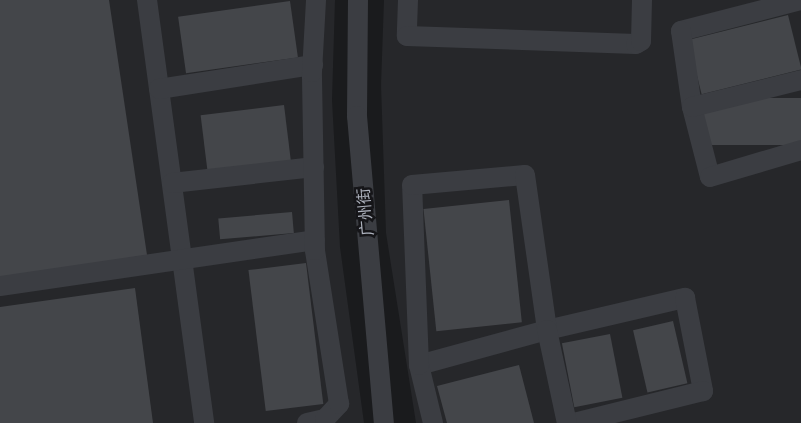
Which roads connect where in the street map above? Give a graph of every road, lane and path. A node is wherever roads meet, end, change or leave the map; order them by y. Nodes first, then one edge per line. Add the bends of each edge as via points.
1 (147, 0) edge
2 (316, 0) edge
3 (358, 0) edge
4 (408, 0) edge
5 (642, 0) edge
6 (801, 0) edge
7 (313, 65) junction
8 (801, 80) edge
9 (159, 89) junction
10 (692, 107) junction
11 (801, 150) edge
12 (314, 167) junction
13 (172, 183) junction
14 (315, 240) junction
15 (182, 260) junction
16 (0, 286) edge
17 (547, 330) junction
18 (419, 365) junction
19 (204, 423) edge
20 (307, 423) edge
21 (384, 423) edge
22 (433, 423) edge
23 (567, 423) edge
24 (574, 423) edge

1 - 9 street
2 - 7 street
3 - 21 street, 广州街 via 357,116
4 - 5 street via 407,36 636,44 641,41
6 - 10 street via 681,31
7 - 9 street
7 - 12 street
8 - 10 street
9 - 13 street
10 - 11 street via 710,177
12 - 13 street
12 - 14 street
13 - 15 street
14 - 15 street
14 - 20 street via 339,404 325,419
15 - 16 street
15 - 19 street
17 - 18 street
17 - 18 street via 525,175 412,185
17 - 23 street
17 - 24 street via 685,298 703,391
18 - 22 street

